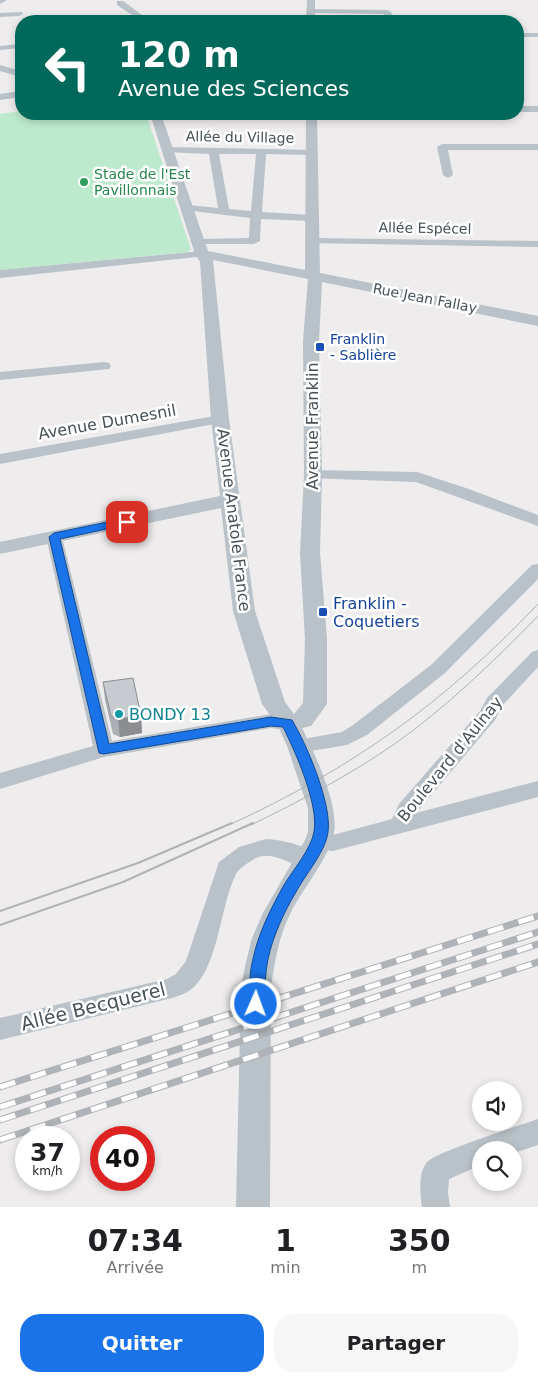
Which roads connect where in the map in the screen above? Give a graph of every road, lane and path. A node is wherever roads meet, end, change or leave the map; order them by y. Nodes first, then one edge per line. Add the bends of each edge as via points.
1 (3, 0) edge
2 (311, 0) edge
3 (0, 2) edge
4 (120, 3) dead end
5 (19, 14) dead end
6 (0, 15) edge
7 (137, 15) edge
8 (311, 15) edge
9 (330, 15) edge
10 (388, 15) edge
11 (524, 35) edge
12 (538, 35) edge
13 (15, 47) edge
14 (0, 48) edge
15 (15, 63) edge
16 (0, 67) edge
17 (15, 72) edge
18 (15, 95) edge
19 (0, 97) edge
20 (524, 109) edge
21 (538, 109) edge
22 (157, 120) edge
23 (312, 120) edge
24 (538, 147) edge
25 (167, 150) junction
26 (214, 150) junction
27 (261, 152) junction
28 (312, 152) junction
29 (448, 174) dead end
30 (188, 208) junction
31 (224, 212) junction
32 (256, 215) junction
33 (312, 218) junction
34 (313, 242) junction
35 (538, 244) edge
36 (201, 248) junction
37 (0, 274) edge
38 (313, 275) junction
39 (538, 321) edge
40 (104, 366) dead end
41 (0, 376) edge
42 (220, 419) junction
43 (0, 459) edge
44 (313, 475) junction
45 (231, 500) junction
46 (538, 522) edge
47 (54, 537) junction
48 (0, 548) edge
49 (538, 569) edge
50 (538, 656) edge
51 (288, 724) junction
52 (299, 746) junction
53 (104, 750) junction
54 (0, 781) edge
55 (538, 789) edge
56 (400, 825) junction
57 (313, 851) junction
58 (0, 1029) edge
59 (538, 1132) edge
60 (512, 1141) edge
61 (472, 1155) edge
62 (253, 1207) edge
63 (436, 1207) edge

1 - 3 street
2 - 8 street
4 - 7 street
5 - 6 street
9 - 10 street via 387,12
11 - 12 street
13 - 14 street
15 - 16 street
16 - 17 street
18 - 19 street
20 - 21 street
22 - 25 street, Avenue Anatole France
23 - 28 street, Avenue Franklin
24 - 29 street via 442,146
25 - 26 street, Allée du Village
25 - 30 street, Avenue Anatole France
26 - 27 street, Allée du Village
26 - 31 street
27 - 28 street, Allée du Village
27 - 32 street
28 - 33 street, Avenue Franklin
30 - 31 street
30 - 36 street, Avenue Anatole France
31 - 32 street
32 - 33 street
32 - 36 street via 254,241
33 - 34 street, Avenue Franklin
34 - 35 street, Allée Espécel
34 - 38 street, Avenue Franklin
36 - 37 street
36 - 38 street, Rue Jean Fallay
36 - 42 street, Avenue Anatole France via 207,262
38 - 39 street, Rue Jean Fallay
38 - 44 street, Avenue Franklin
40 - 41 street
42 - 43 street, Avenue Dumesnil
42 - 45 street, Avenue Anatole France
44 - 46 street via 417,477
44 - 51 street, Avenue Franklin via 310,553 316,639 316,704 304,720
45 - 47 street
45 - 51 street, Avenue Anatole France via 244,611 274,704
47 - 48 street
47 - 53 street
49 - 52 street via 438,669 360,730 347,738
50 - 56 street, Boulevard d'Aulnay via 494,703 488,715 406,810
51 - 52 street, Avenue Anatole France
51 - 53 street via 271,721
52 - 57 street, Avenue Anatole France via 321,808 322,832
53 - 54 street
55 - 56 street
56 - 57 street, Boulevard d'Aulnay via 333,842
57 - 58 street, Allée Becquerel via 266,846 237,859 227,868 196,965 184,981 172,988
57 - 62 street, Avenue Anatole France via 266,937 260,960 256,987
59 - 60 street
61 - 63 street via 436,1172

